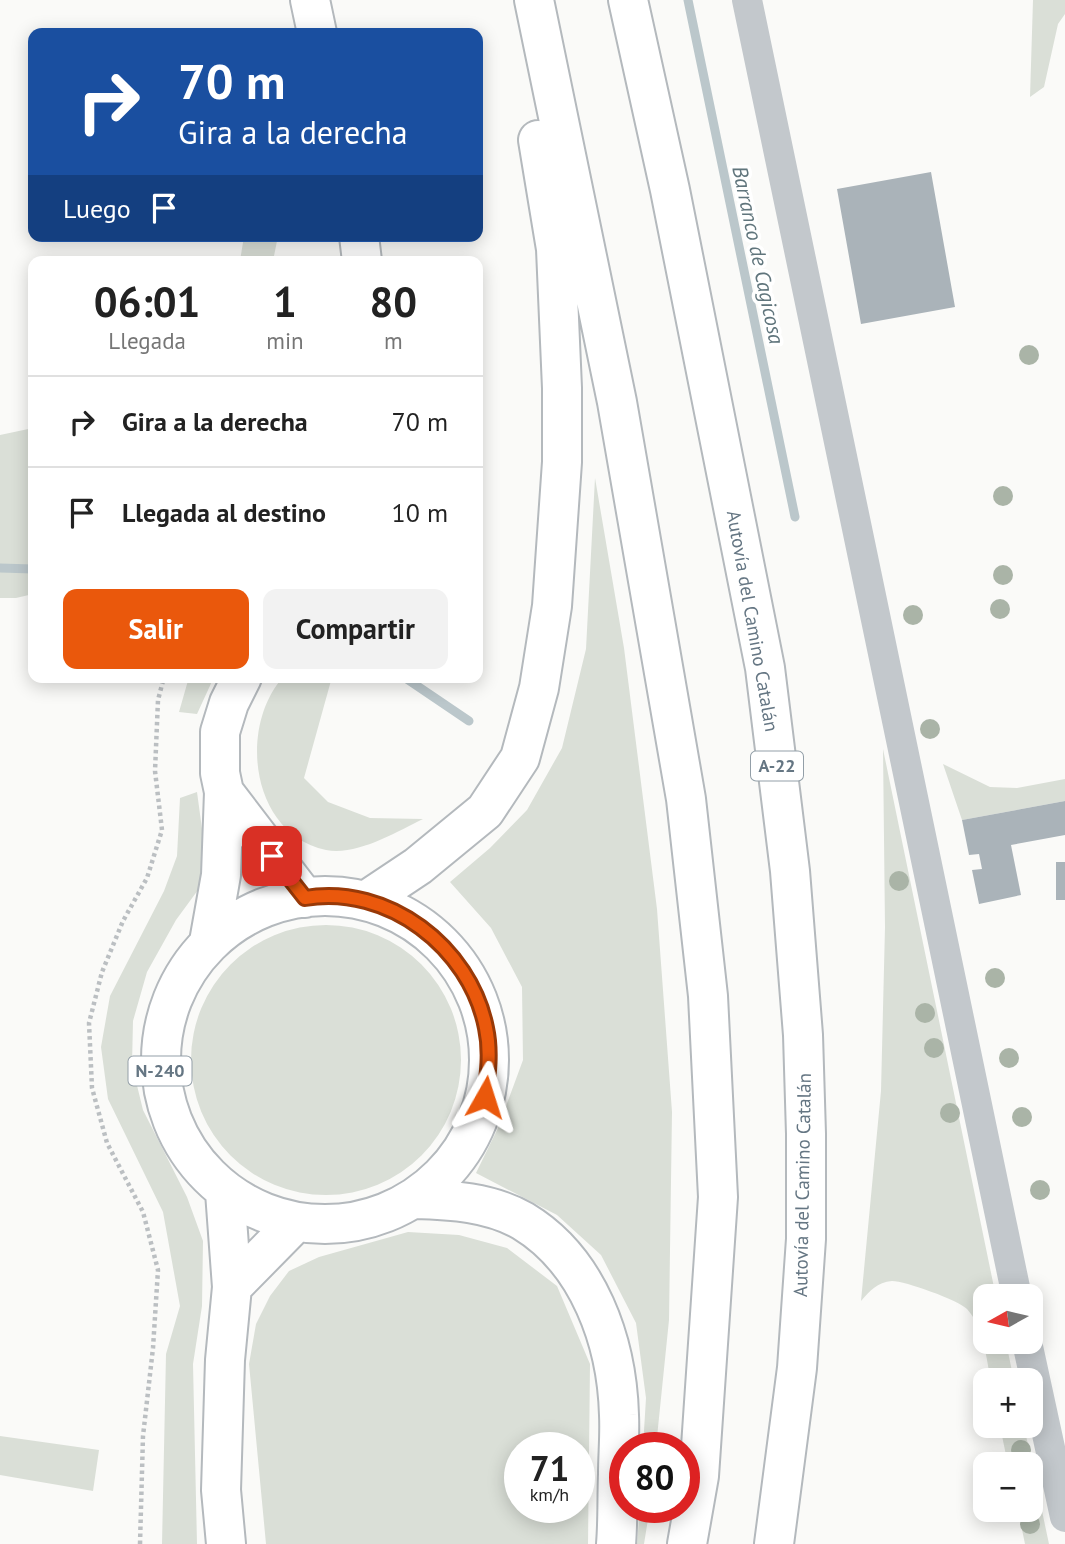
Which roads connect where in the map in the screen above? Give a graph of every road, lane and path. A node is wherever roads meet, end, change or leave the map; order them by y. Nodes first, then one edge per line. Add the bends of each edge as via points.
1 (310, 0) edge
2 (515, 0) edge
3 (534, 0) edge
4 (628, 0) edge
5 (748, 3) edge
6 (316, 28) edge
7 (162, 683) edge
8 (239, 683) edge
9 (224, 792) junction
10 (305, 898) junction
11 (367, 900) junction
12 (209, 942) junction
13 (225, 1192) junction
14 (414, 1199) junction
15 (295, 1223) junction
16 (806, 1239) junction
17 (1014, 1284) edge
18 (232, 1287) junction
19 (1030, 1354) edge
20 (1065, 1517) edge
21 (140, 1544) edge
22 (226, 1544) edge
23 (616, 1544) edge
24 (687, 1544) edge
25 (774, 1544) edge
26 (793, 1544) edge

1 - 6 highway
2 - 11 highway via 556,249 562,388 552,606 541,675 520,758 485,811 418,866
3 - 24 highway via 620,415 686,799 708,996 718,1197 699,1476
4 - 16 highway, Autovía del Camino Catalán / A-22 via 765,668 790,871 803,1034
5 - 17 street
7 - 21 path via 155,771 162,830 147,878 102,972 89,1023 92,1088 107,1143 143,1212 159,1270 143,1436
8 - 9 highway, N-240 via 220,732
9 - 10 highway
9 - 12 highway, N-240 via 221,875
10 - 11 highway, N-240 via 327,895
10 - 12 highway, N-240 via 254,911
11 - 14 highway, N-240 via 406,916 447,950 476,995 487,1029 489,1064 477,1125 447,1171
12 - 13 highway, N-240 via 181,978 164,1022 160,1070 170,1116 192,1158
13 - 15 highway, N-240 via 260,1212
13 - 18 highway
14 - 15 highway, N-240 via 380,1216 338,1225
14 - 23 highway via 486,1206 522,1220 564,1255 592,1296 612,1354 619,1414
15 - 18 highway
16 - 25 highway, Autovía del Camino Catalán / A-22 via 797,1368
16 - 26 highway via 806,1374
18 - 22 highway via 221,1490
19 - 20 street

